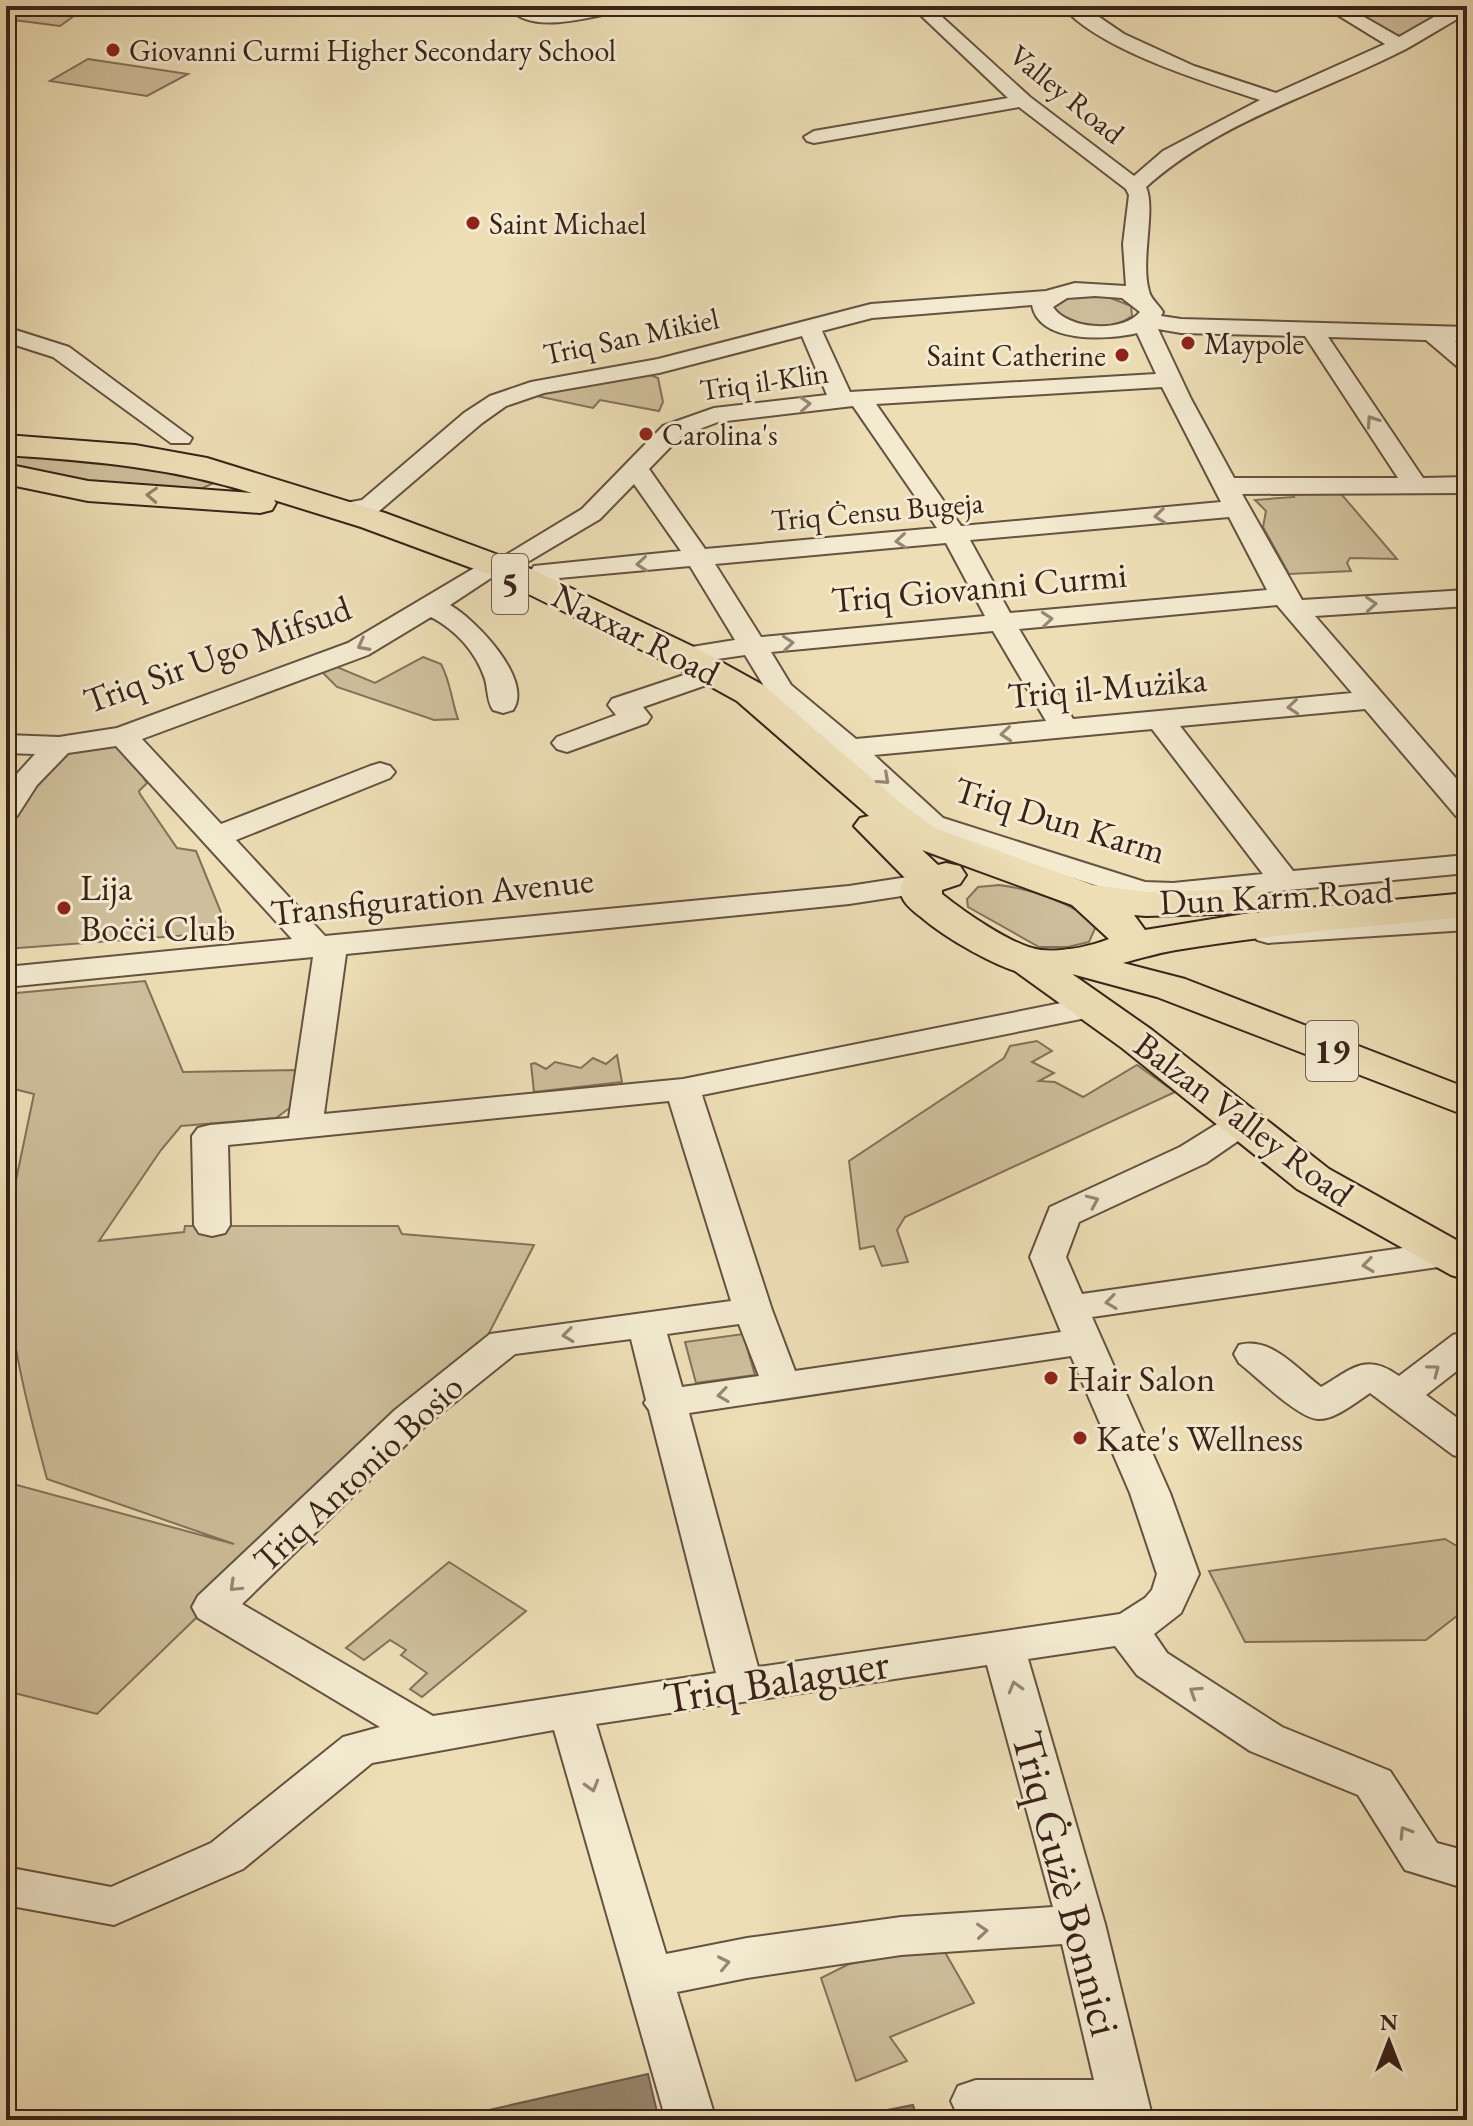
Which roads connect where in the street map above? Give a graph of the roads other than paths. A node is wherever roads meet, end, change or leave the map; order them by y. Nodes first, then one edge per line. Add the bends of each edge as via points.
1 (516, 6) edge
2 (623, 6) edge
3 (920, 6) edge
4 (1071, 6) edge
5 (1332, 6) edge
6 (1467, 11) edge
7 (1399, 45) junction
8 (1275, 99) junction
9 (1023, 101) junction
10 (814, 137) dead end
11 (1170, 155) junction
12 (1104, 163) junction
13 (1135, 186) junction
14 (1134, 244) junction
15 (1075, 290) junction
16 (1138, 299) junction
17 (1054, 314) junction
18 (1146, 322) junction
19 (810, 329) junction
20 (1312, 330) junction
21 (6, 334) edge
22 (1433, 334) junction
23 (1467, 334) edge
24 (1467, 363) edge
25 (1149, 371) junction
26 (851, 400) junction
27 (180, 438) junction
28 (6, 445) edge
29 (135, 455) junction
30 (637, 470) junction
31 (6, 474) edge
32 (212, 480) junction
33 (1467, 485) edge
34 (1416, 486) junction
35 (1233, 497) junction
36 (368, 510) junction
37 (955, 536) junction
38 (699, 559) junction
39 (498, 567) junction
40 (547, 582) junction
41 (1467, 598) edge
42 (1288, 603) junction
43 (430, 605) junction
44 (1002, 623) junction
45 (751, 646) junction
46 (692, 666) junction
47 (1371, 700) junction
48 (503, 704) dead end
49 (1160, 720) junction
50 (1065, 729) junction
51 (123, 736) junction
52 (567, 743) dead end
53 (6, 744) edge
54 (59, 746) junction
55 (850, 748) junction
56 (380, 772) dead end
57 (6, 810) edge
58 (1467, 810) edge
59 (888, 812) junction
60 (214, 838) junction
61 (1467, 864) edge
62 (1007, 867) junction
63 (1284, 881) junction
64 (1467, 884) edge
65 (930, 893) junction
66 (1086, 896) junction
67 (1467, 905) edge
68 (1206, 918) junction
69 (1467, 920) edge
70 (1134, 944) junction
71 (324, 945) junction
72 (1049, 962) junction
73 (12, 974) edge
74 (1185, 993) junction
75 (1091, 1007) junction
76 (1137, 1039) junction
77 (683, 1089) junction
78 (1467, 1103) edge
79 (305, 1127) junction
80 (1256, 1135) junction
81 (212, 1225) dead end
82 (1456, 1260) edge
83 (753, 1310) junction
84 (646, 1325) junction
85 (1075, 1325) junction
86 (1467, 1344) edge
87 (1253, 1354) dead end
88 (782, 1387) junction
89 (1400, 1395) junction
90 (664, 1403) junction
91 (1467, 1445) edge
92 (1126, 1629) junction
93 (1003, 1646) junction
94 (741, 1685) junction
95 (570, 1711) junction
96 (427, 1734) junction
97 (1467, 1870) edge
98 (6, 1886) edge
99 (1081, 1924) junction
100 (647, 1978) junction
101 (976, 2101) dead end
102 (1126, 2111) edge
103 (691, 2120) edge

1 - 2 street via 526,15 542,17
3 - 9 street, Valley Road
4 - 8 street via 1117,38 1187,70
5 - 7 street
6 - 7 street via 1454,13
7 - 8 street
8 - 11 street
9 - 10 street
9 - 12 street, Valley Road
11 - 12 street
11 - 13 street
12 - 13 street, Valley Road
13 - 14 street, Valley Road via 1139,195
14 - 15 street via 1110,273
14 - 16 street, Valley Road
15 - 16 street via 1107,290
15 - 17 street
16 - 18 street via 1151,307
17 - 18 street, Triq San Mikiel via 1110,331
17 - 19 street, Triq San Mikiel via 931,306 871,311
17 - 25 street
18 - 20 street, Triq San Mikiel
18 - 25 street
19 - 26 street
19 - 36 street, Triq San Mikiel via 659,366 539,387 498,401
20 - 22 street, Triq San Mikiel
34 -> 20 street
21 - 27 street via 61,352
22 - 23 street, Triq San Mikiel
22 - 24 street
25 - 26 street, Triq il-Klin via 1088,384
25 - 35 street
30 -> 26 street, Triq il-Klin via 672,431 714,415
26 - 37 street
27 - 29 highway via 171,447
27 - 32 highway
28 - 29 highway, Naxxar Road / 5
29 - 32 highway, Naxxar Road / 5
30 - 38 street, Triq Dun Karm
30 - 39 street, Triq il-Klin via 591,514
32 -> 31 highway, Naxxar Road / 5 via 88,491
32 - 36 highway, Naxxar Road / 5
32 - 39 highway, Naxxar Road / 5 via 270,504
33 - 34 street, Triq Ċensu Bugeja
34 - 35 street, Triq Ċensu Bugeja
35 -> 37 street, Triq Ċensu Bugeja
35 - 42 street
36 - 39 highway, Naxxar Road / 5
37 -> 38 street, Triq Ċensu Bugeja
37 - 44 street
38 -> 40 street, Triq Ċensu Bugeja
38 - 45 street, Triq Dun Karm
39 - 40 highway, Naxxar Road / 5
39 - 43 street, Triq Sir Ugo Mifsud
39 - 46 highway, Naxxar Road / 5
40 - 46 highway, Naxxar Road / 5
42 -> 41 street, Triq Giovanni Curmi
44 -> 42 street, Triq Giovanni Curmi
42 - 47 street
43 - 48 street via 458,622 484,650 504,694
43 -> 51 street, Triq Sir Ugo Mifsud via 358,649
45 -> 44 street, Triq Giovanni Curmi
44 - 50 street
45 - 46 street, Triq Giovanni Curmi
45 - 55 street, Triq Dun Karm via 780,690
46 - 52 street, Triq Giovanni Curmi via 622,705 637,717
46 - 59 highway, Naxxar Road / 5 via 750,693
46 - 65 highway, Naxxar Road / 5 via 780,739
47 -> 49 street, Triq il-Mużika
47 - 58 street
49 - 50 street, Triq il-Mużika
49 - 63 street
50 -> 55 street, Triq il-Mużika
51 - 54 street, Triq Sir Ugo Mifsud
51 - 60 street
53 - 54 street, Triq Sir Ugo Mifsud
54 - 57 street via 25,780
55 -> 63 street, Triq Dun Karm via 932,824 1142,891
56 - 60 street
59 - 62 highway, Naxxar Road / 5 via 923,837
59 - 68 highway via 928,831
60 - 71 street
61 - 63 street, Triq Dun Karm
62 - 65 highway, Naxxar Road / 5 via 963,869
62 - 66 highway, Naxxar Road / 5
64 - 68 highway, Dun Karm Road
65 - 71 street, Transfiguration Avenue via 901,903 849,895
65 - 72 highway, Naxxar Road / 5
66 - 68 highway, Dun Karm Road
66 - 70 highway, Naxxar Road / 5 via 1118,922
67 - 68 highway, Dun Karm Road via 1279,921
68 - 69 street, Dun Karm Road via 1291,933
68 - 70 highway, Dun Karm Road
70 - 72 highway via 1105,955
70 - 74 main road, Naxxar Road / 19
71 - 73 street, Transfiguration Avenue
71 - 79 street
72 - 74 main road, Naxxar Road
72 - 75 main road, Balzan Valley Road
74 - 76 main road
74 - 78 main road, Naxxar Road / 19
75 - 76 main road, Balzan Valley Road
75 - 77 street
76 - 80 main road, Balzan Valley Road
77 - 79 street
77 - 83 street
79 - 81 street via 210,1136
80 - 82 main road, Balzan Valley Road via 1313,1179
85 -> 80 street via 1048,1257 1063,1215 1193,1155
82 -> 85 street
83 - 84 street, Triq Antonio Bosio
83 - 88 street
84 - 90 street
84 -> 96 street, Triq Antonio Bosio via 504,1343 409,1419 213,1607
85 - 88 street
85 - 92 street via 1104,1383 1178,1574 1164,1607
89 -> 86 street
87 - 89 street via 1319,1406 1371,1375
88 -> 90 street
89 - 91 street
90 - 94 street
92 - 93 street, Triq Balaguer
97 -> 92 street via 1421,1857 1374,1783 1266,1739 1152,1664
93 - 94 street, Triq Balaguer
99 -> 93 street, Triq Ġużè Bonnici
94 - 95 street, Triq Balaguer
95 - 96 street, Triq Balaguer
95 -> 100 street
96 - 98 street, Triq Balaguer via 359,1749 227,1856 114,1906
100 -> 99 street via 901,1936
99 - 102 street, Triq Ġużè Bonnici
100 - 103 street
101 - 102 street

